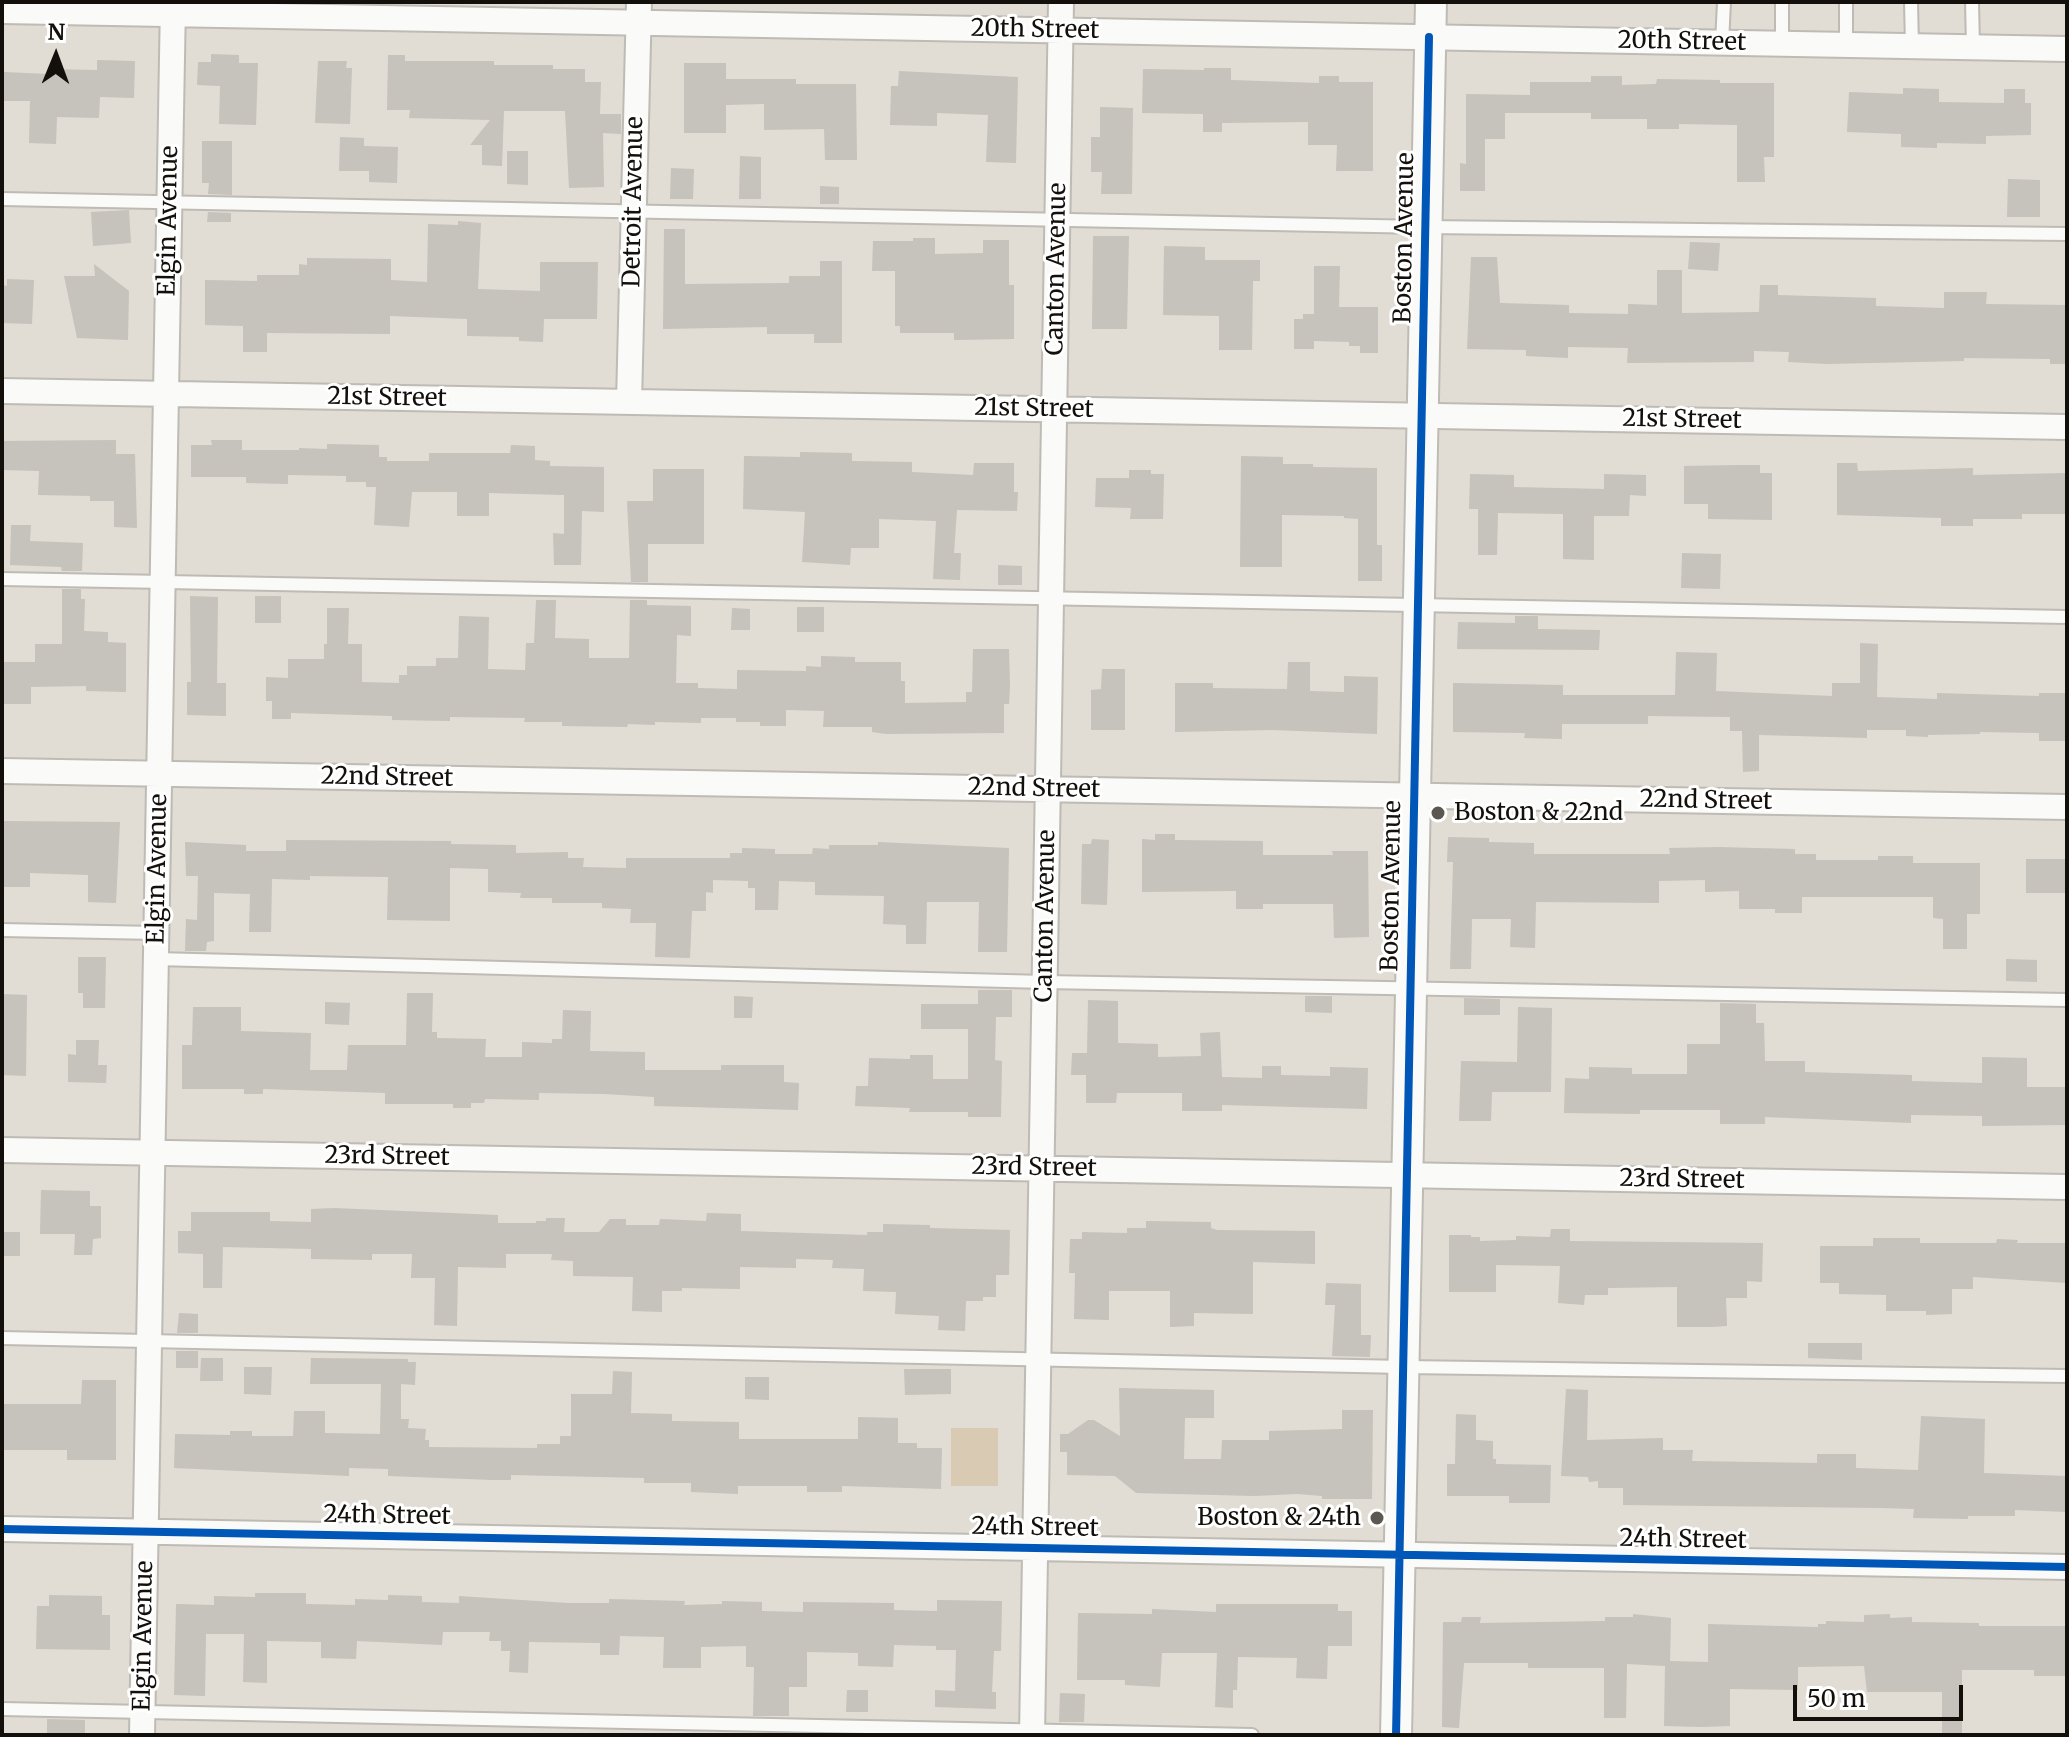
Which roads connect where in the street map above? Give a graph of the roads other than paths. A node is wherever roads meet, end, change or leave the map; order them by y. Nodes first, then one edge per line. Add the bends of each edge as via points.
1 (1061, 2) edge
2 (1431, 2) edge
3 (1724, 2) edge
4 (1782, 2) edge
5 (1846, 2) edge
6 (1911, 2) edge
7 (1972, 2) edge
8 (173, 8) edge
9 (2, 11) edge
10 (638, 12) edge
11 (1061, 31) junction
12 (1429, 37) junction
13 (1722, 43) junction
14 (1782, 44) junction
15 (1846, 45) junction
16 (1912, 46) junction
17 (1973, 47) junction
18 (2067, 49) edge
19 (2, 199) edge
20 (169, 203) junction
21 (634, 211) junction
22 (1058, 220) junction
23 (1425, 227) junction
24 (2067, 234) edge
25 (2, 391) edge
26 (166, 394) junction
27 (629, 402) junction
28 (1055, 409) junction
29 (1421, 416) junction
30 (2067, 427) edge
31 (2, 579) edge
32 (163, 582) junction
33 (1052, 599) junction
34 (1417, 605) junction
35 (2067, 617) edge
36 (2, 771) edge
37 (160, 774) junction
38 (1048, 789) junction
39 (1413, 796) junction
40 (2067, 807) edge
41 (2, 930) edge
42 (157, 933) junction
43 (156, 959) junction
44 (1045, 982) junction
45 (1411, 987) junction
46 (2067, 1000) edge
47 (2, 1150) edge
48 (153, 1153) junction
49 (1042, 1168) junction
50 (1409, 1175) junction
51 (2067, 1187) edge
52 (2, 1338) edge
53 (149, 1340) junction
54 (1038, 1359) junction
55 (1404, 1367) junction
56 (2067, 1376) edge
57 (2, 1529) edge
58 (145, 1532) junction
59 (1035, 1548) junction
60 (1399, 1555) junction
61 (2067, 1567) edge
62 (2, 1709) edge
63 (142, 1723) edge
64 (1032, 1733) edge
65 (1252, 1735) edge
66 (1396, 1735) edge

1 - 11 street, Canton Avenue
2 - 12 street, Boston Avenue
3 - 13 lane
4 - 14 lane
5 - 15 lane
6 - 16 lane
7 - 17 lane
8 - 9 street, 20th Street
8 - 10 street, 20th Street
8 - 20 street, Elgin Avenue
10 - 11 street, 20th Street
10 - 21 street, Detroit Avenue
11 - 12 street, 20th Street
11 - 22 street, Canton Avenue
12 - 13 street, 20th Street
12 - 23 street, Boston Avenue
13 - 14 street, 20th Street
14 - 15 street, 20th Street
15 - 16 street, 20th Street
16 - 17 street, 20th Street
17 - 18 street, 20th Street
19 - 20 lane
20 - 21 lane
20 - 26 street, Elgin Avenue
21 - 22 lane
21 - 27 street, Detroit Avenue
22 - 23 lane
22 - 28 street, Canton Avenue
23 - 24 lane
23 - 29 street, Boston Avenue
25 - 26 street, 21st Street
26 - 27 street, 21st Street
26 - 32 street, Elgin Avenue
27 - 28 street, 21st Street
28 - 29 street, 21st Street
28 - 33 street, Canton Avenue
29 - 30 street, 21st Street
29 - 34 street, Boston Avenue
31 - 32 lane
32 - 33 lane
32 - 37 street, Elgin Avenue
33 - 34 lane
33 - 38 street, Canton Avenue
34 - 35 lane
34 - 39 street, Boston Avenue
36 - 37 street, 22nd Street
37 - 38 street, 22nd Street
37 - 42 street, Elgin Avenue
38 - 39 street, 22nd Street
38 - 44 street, Canton Avenue
39 - 40 street, 22nd Street
39 - 45 street, Boston Avenue
41 - 42 lane
42 - 43 street, Elgin Avenue
43 - 44 lane
43 - 48 street, Elgin Avenue
44 - 45 lane
44 - 49 street, Canton Avenue
45 - 46 lane
45 - 50 street, Boston Avenue
47 - 48 street, 23rd Street
48 - 49 street, 23rd Street
48 - 53 street, Elgin Avenue
49 - 50 street, 23rd Street
49 - 54 street, Canton Avenue
50 - 51 street, 23rd Street
50 - 55 street, Boston Avenue
52 - 53 lane
53 - 54 lane
53 - 58 street, Elgin Avenue
54 - 55 lane
54 - 59 street, Canton Avenue
55 - 56 lane
55 - 60 street, Boston Avenue
57 - 58 street, 24th Street
58 - 59 street, 24th Street
58 - 63 street, Elgin Avenue
59 - 60 street, 24th Street
59 - 64 street, Canton Avenue
60 - 61 street, 24th Street
60 - 66 street, Boston Avenue
62 - 63 lane
63 - 64 lane
64 - 65 lane

